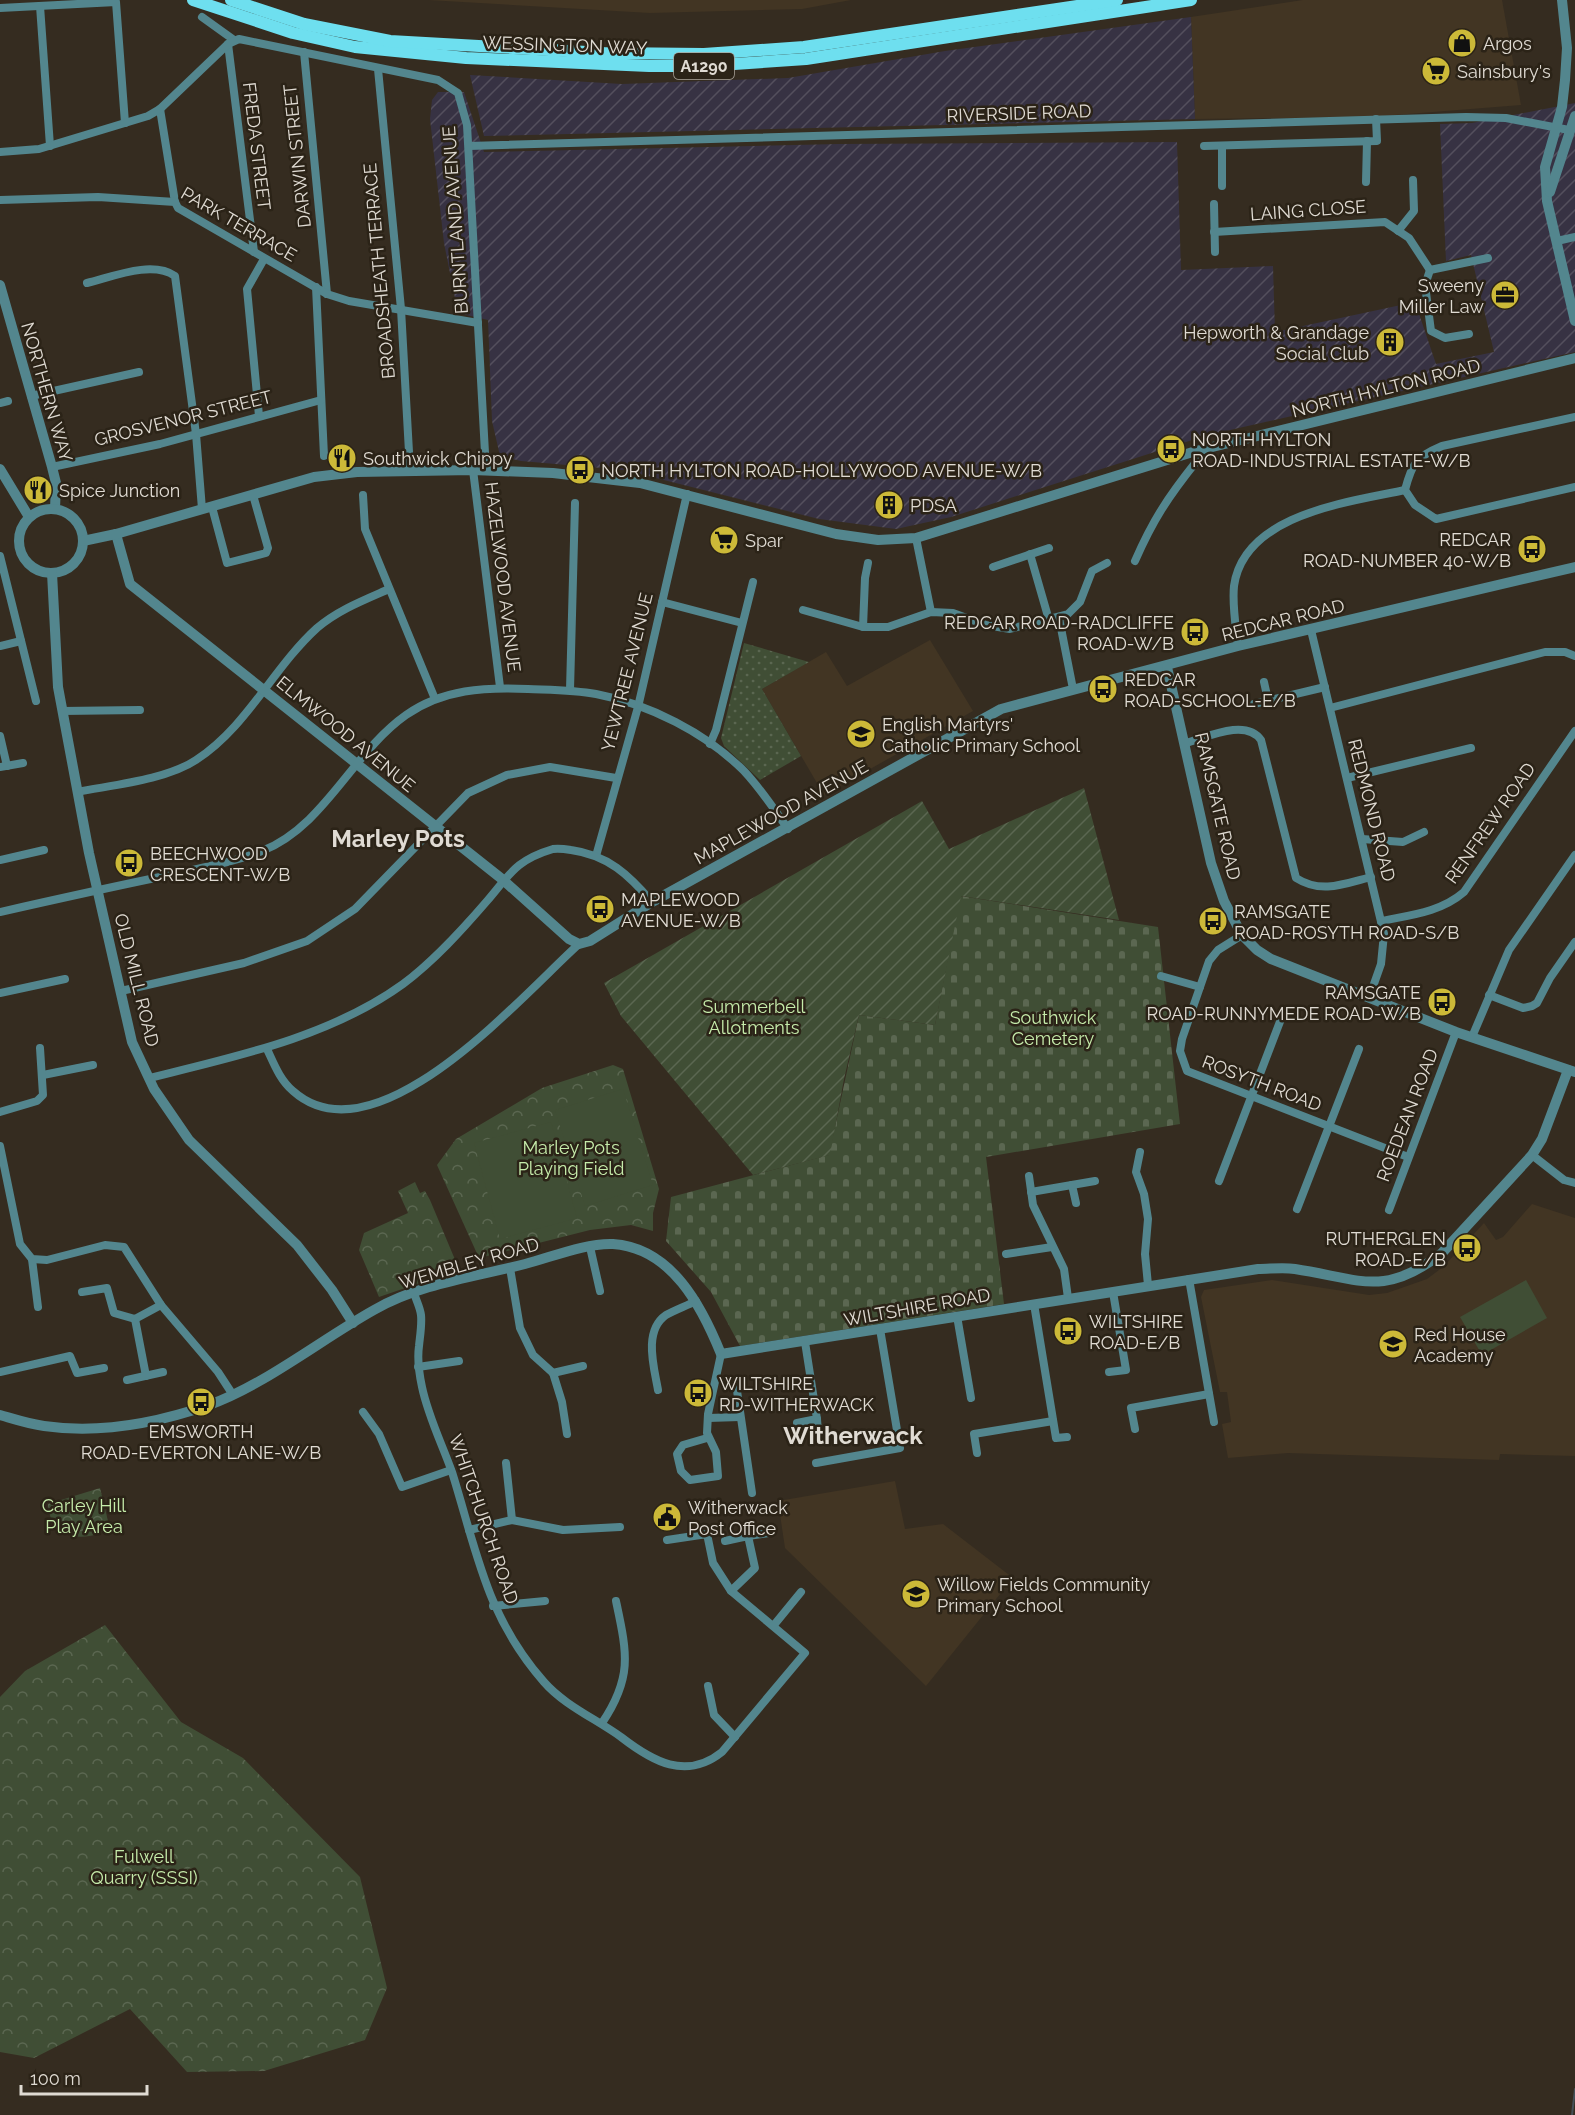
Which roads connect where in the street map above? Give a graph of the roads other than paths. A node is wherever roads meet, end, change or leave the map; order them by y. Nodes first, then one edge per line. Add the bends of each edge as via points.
1 (193, 0) edge
2 (231, 0) edge
3 (1117, 0) edge
4 (1191, 0) edge
5 (1562, 0) edge
6 (40, 6) junction
7 (0, 8) edge
8 (202, 17) dead end
9 (231, 42) junction
10 (304, 52) junction
11 (378, 69) junction
12 (1570, 80) edge
13 (160, 109) junction
14 (1575, 116) edge
15 (1376, 119) junction
16 (125, 123) junction
17 (1554, 127) junction
18 (1569, 130) junction
19 (1368, 141) junction
20 (50, 146) junction
21 (469, 146) junction
22 (1204, 146) dead end
23 (1222, 146) junction
24 (0, 152) edge
25 (1413, 180) dead end
26 (1366, 182) dead end
27 (1222, 186) dead end
28 (0, 200) edge
29 (1547, 201) junction
30 (175, 202) junction
31 (1214, 204) dead end
32 (1398, 231) junction
33 (1214, 232) junction
34 (1575, 237) edge
35 (1557, 241) junction
36 (254, 252) junction
37 (1215, 252) dead end
38 (1488, 258) dead end
39 (264, 259) junction
40 (1430, 270) junction
41 (87, 283) dead end
42 (0, 285) edge
43 (316, 287) junction
44 (327, 294) junction
45 (400, 309) junction
46 (1575, 321) edge
47 (478, 323) junction
48 (1469, 334) dead end
49 (1575, 358) edge
50 (139, 372) dead end
51 (31, 396) junction
52 (321, 400) junction
53 (260, 416) junction
54 (1575, 417) edge
55 (196, 434) junction
56 (1196, 451) junction
57 (324, 456) dead end
58 (52, 467) junction
59 (0, 469) edge
60 (410, 470) junction
61 (473, 470) junction
62 (486, 471) junction
63 (1575, 487) edge
64 (1405, 490) junction
65 (687, 494) junction
66 (253, 495) junction
67 (363, 495) dead end
68 (575, 503) dead end
69 (207, 508) junction
70 (55, 509) junction
71 (29, 517) junction
72 (116, 534) junction
73 (916, 538) junction
74 (83, 541) junction
75 (1049, 548) dead end
76 (1030, 554) junction
77 (0, 556) edge
78 (1136, 561) dead end
79 (868, 563) dead end
80 (1107, 563) dead end
81 (993, 567) dead end
82 (1575, 567) edge
83 (2, 572) edge
84 (52, 573) junction
85 (753, 582) dead end
86 (389, 589) junction
87 (662, 602) junction
88 (803, 610) dead end
89 (931, 612) junction
90 (1059, 618) junction
91 (1049, 620) junction
92 (742, 623) junction
93 (863, 627) junction
94 (1311, 630) junction
95 (21, 641) junction
96 (0, 646) edge
97 (1238, 646) junction
98 (1575, 656) edge
99 (1167, 667) junction
100 (1264, 682) dead end
101 (500, 687) junction
102 (1325, 687) junction
103 (1073, 689) junction
104 (570, 690) junction
105 (266, 691) junction
106 (435, 699) junction
107 (1268, 700) junction
108 (36, 701) dead end
109 (1254, 704) dead end
110 (638, 707) junction
111 (1330, 708) junction
112 (1000, 709) joint
113 (140, 710) dead end
114 (62, 711) junction
115 (1575, 731) edge
116 (0, 736) edge
117 (1186, 743) junction
118 (710, 744) junction
119 (1471, 748) dead end
120 (23, 763) dead end
121 (356, 763) junction
122 (3, 767) edge
123 (616, 778) junction
124 (1347, 778) junction
125 (77, 792) junction
126 (434, 825) junction
127 (788, 829) junction
128 (1424, 832) dead end
129 (1362, 839) junction
130 (44, 850) dead end
131 (1575, 855) edge
132 (596, 856) junction
133 (0, 860) edge
134 (1371, 878) junction
135 (502, 879) junction
136 (98, 890) junction
137 (652, 902) junction
138 (0, 912) edge
139 (1382, 921) junction
140 (1242, 935) junction
141 (1575, 942) edge
142 (579, 944) junction
143 (1161, 976) dead end
144 (65, 979) dead end
145 (1200, 987) junction
146 (121, 991) junction
147 (0, 993) edge
148 (1489, 995) junction
149 (1369, 998) junction
150 (1281, 1019) dead end
151 (1456, 1032) junction
152 (1472, 1037) junction
153 (40, 1048) dead end
154 (267, 1049) junction
155 (1359, 1049) dead end
156 (93, 1065) dead end
157 (1571, 1071) edge
158 (43, 1075) junction
159 (149, 1078) junction
160 (1252, 1097) junction
161 (0, 1112) edge
162 (1330, 1127) junction
163 (0, 1146) edge
164 (1140, 1152) dead end
165 (1532, 1155) junction
166 (1408, 1157) junction
167 (2, 1169) edge
168 (1029, 1176) dead end
169 (1095, 1181) dead end
170 (1219, 1181) dead end
171 (1575, 1183) edge
172 (1072, 1185) junction
173 (1031, 1192) junction
174 (1076, 1203) dead end
175 (1298, 1209) dead end
176 (1389, 1210) dead end
177 (590, 1247) junction
178 (1052, 1247) junction
179 (1006, 1254) dead end
180 (32, 1259) junction
181 (510, 1268) junction
182 (1189, 1279) junction
183 (1148, 1285) junction
184 (600, 1291) dead end
185 (82, 1292) dead end
186 (1113, 1292) junction
187 (414, 1293) junction
188 (1068, 1298) junction
189 (696, 1301) junction
190 (1034, 1304) junction
191 (161, 1305) junction
192 (38, 1307) dead end
193 (957, 1316) junction
194 (135, 1319) junction
195 (353, 1323) junction
196 (880, 1329) junction
197 (805, 1342) junction
198 (721, 1354) junction
199 (459, 1361) dead end
200 (583, 1366) dead end
201 (418, 1367) junction
202 (104, 1368) dead end
203 (0, 1372) edge
204 (163, 1372) dead end
205 (1109, 1372) dead end
206 (553, 1373) junction
207 (146, 1376) junction
208 (127, 1380) dead end
209 (736, 1384) dead end
210 (658, 1390) dead end
211 (1209, 1394) junction
212 (232, 1395) junction
213 (971, 1398) dead end
214 (363, 1412) dead end
215 (0, 1415) edge
216 (740, 1417) junction
217 (708, 1418) junction
218 (817, 1419) junction
219 (1053, 1421) junction
220 (1214, 1422) dead end
221 (796, 1423) dead end
222 (1136, 1429) dead end
223 (818, 1432) dead end
224 (567, 1434) dead end
225 (1067, 1437) dead end
226 (707, 1438) junction
227 (977, 1453) dead end
228 (506, 1463) dead end
229 (816, 1463) dead end
230 (451, 1470) junction
231 (752, 1493) dead end
232 (513, 1520) junction
233 (620, 1527) dead end
234 (469, 1530) junction
235 (769, 1533) dead end
236 (748, 1536) junction
237 (667, 1540) dead end
238 (725, 1540) dead end
239 (731, 1591) junction
240 (801, 1592) dead end
241 (545, 1600) dead end
242 (616, 1601) dead end
243 (493, 1606) junction
244 (774, 1625) junction
245 (708, 1686) dead end
246 (602, 1723) junction
247 (735, 1737) junction

1 - 4 main road, WESSINGTON WAY / A1290 via 292,33 378,51 477,59 682,66 806,59
2 - 3 main road, WESSINGTON WAY / A1290 via 304,24 390,40 604,53 704,54 804,47
5 - 12 street
6 - 7 street
6 - 16 street via 116,2
6 - 20 street
8 - 9 street
9 - 10 street, BURNTLAND AVENUE via 246,39
9 - 13 street
9 - 36 street, FREDA STREET
10 - 11 street, BURNTLAND AVENUE
10 - 44 street, DARWIN STREET
11 - 21 street, BURNTLAND AVENUE via 452,86 462,103
11 - 45 street, BROADSHEATH TERRACE
12 - 17 street
13 - 16 street
13 - 30 street
14 - 18 street
15 - 17 street, RIVERSIDE ROAD via 1506,118
15 - 19 street via 1377,141
15 - 21 street, RIVERSIDE ROAD
16 - 20 street
17 - 18 street, RIVERSIDE ROAD
17 - 29 street via 1545,167
18 - 29 street
19 - 23 street
19 - 26 street
20 - 24 street
21 - 47 street, BURNTLAND AVENUE
22 - 23 street
23 - 27 street
25 - 32 street via 1414,211
28 - 30 street, PARK TERRACE via 99,197
29 - 35 street
30 - 36 street, PARK TERRACE via 178,208
31 - 33 street
32 - 33 street, LAING CLOSE via 1385,222
32 - 40 street, LAING CLOSE via 1409,238
33 - 37 street
34 - 35 street
35 - 46 street
36 - 39 street, PARK TERRACE
38 - 40 street
39 - 43 street, PARK TERRACE
39 - 53 street via 247,289
40 - 48 street via 1425,285 1431,331 1445,338
41 - 55 street via 152,269 175,276
42 - 51 street, NORTHERN WAY
43 - 44 street, PARK TERRACE
43 - 52 street
44 - 45 street, PARK TERRACE
45 - 47 street, PARK TERRACE
45 - 60 street, BROADSHEATH TERRACE
47 - 62 street, BURNTLAND AVENUE
49 - 56 street, NORTH HYLTON ROAD
50 - 51 street
51 - 58 street, NORTHERN WAY
52 - 53 street, GROSVENOR STREET
52 - 57 street
53 - 55 street, GROSVENOR STREET
54 - 64 street via 1442,446 1421,455 1410,469
55 - 58 street, GROSVENOR STREET
55 - 69 street
56 - 73 street, NORTH HYLTON ROAD
56 - 78 street via 1196,462 1152,521
58 - 70 street, NORTHERN WAY
59 - 71 street
60 - 61 street, NORTH HYLTON ROAD
60 - 66 street, NORTH HYLTON ROAD via 314,477
61 - 62 street, NORTH HYLTON ROAD
61 - 101 street, HAZELWOOD AVENUE
62 - 65 street, NORTH HYLTON ROAD via 554,473 640,483
63 - 64 street via 1436,519 1414,506
64 - 97 street via 1304,514 1267,534 1249,551 1238,570 1234,586
65 - 73 street, NORTH HYLTON ROAD via 836,534 878,540
65 - 87 street, YEWTREE AVENUE
66 - 69 street, NORTH HYLTON ROAD
66 - 69 street via 268,548 266,553 227,563
67 - 86 street via 365,529
68 - 104 street
69 - 72 street, NORTH HYLTON ROAD
70 - 71 street
70 - 74 street via 72,516 82,531
71 - 84 street via 19,537 20,548 31,566
72 - 74 street, NORTH HYLTON ROAD
72 - 105 street, ELMWOOD AVENUE via 130,584
73 - 89 street
74 - 84 street via 82,550 70,566
75 - 76 street
76 - 81 street
76 - 91 street
77 - 83 street
79 - 93 street
80 - 90 street via 1092,571 1080,602
82 - 94 street, REDCAR ROAD
83 - 95 street
84 - 114 street, OLD MILL ROAD via 53,632
85 - 92 street
86 - 105 street via 344,609 317,628
86 - 106 street
87 - 92 street
87 - 110 street, YEWTREE AVENUE
88 - 93 street
89 - 91 street via 953,613 986,626 1010,629
89 - 93 street via 888,627
90 - 91 street
90 - 103 street
92 - 118 street
94 - 97 street, REDCAR ROAD
94 - 102 street, REDMOND ROAD
95 - 96 street
95 - 108 street
97 - 99 street, REDCAR ROAD
98 - 111 street via 1545,652
99 - 103 street, REDCAR ROAD
99 - 117 street, RAMSGATE ROAD
100 - 107 street
101 - 104 street
101 - 106 street via 464,690
102 - 107 street
102 - 111 street, REDMOND ROAD
103 - 112 street, REDCAR ROAD
104 - 110 street
105 - 121 street, ELMWOOD AVENUE
105 - 125 street via 195,762 159,775
106 - 121 street via 406,715
107 - 109 street
110 - 118 street via 667,718
110 - 123 street, YEWTREE AVENUE
111 - 124 street, REDMOND ROAD
112 - 127 street, MAPLEWOOD AVENUE
113 - 114 street
114 - 125 street, OLD MILL ROAD
115 - 139 street, RENFREW ROAD via 1464,892 1452,903 1434,910
116 - 122 street
117 - 134 street via 1249,729 1256,733 1296,878 1316,888 1329,888
117 - 140 street, RAMSGATE ROAD via 1211,863 1224,901
118 - 127 street via 750,779
119 - 124 street
120 - 122 street
121 - 126 street, ELMWOOD AVENUE
121 - 136 street via 296,833 262,851
123 - 126 street via 549,767 507,775 468,793
123 - 132 street, YEWTREE AVENUE
124 - 129 street, REDMOND ROAD
125 - 136 street, OLD MILL ROAD
126 - 135 street, ELMWOOD AVENUE
126 - 146 street via 355,909 307,940 244,963
127 - 137 street, MAPLEWOOD AVENUE
128 - 129 street via 1402,842
129 - 134 street, REDMOND ROAD
130 - 133 street
131 - 148 street via 1509,950
132 - 135 street via 556,848 526,859
132 - 137 street via 629,874
134 - 139 street, REDMOND ROAD
135 - 142 street, ELMWOOD AVENUE
135 - 154 street via 440,951 402,984 359,1010
136 - 138 street
136 - 146 street, OLD MILL ROAD
137 - 142 street, MAPLEWOOD AVENUE
139 - 149 street, REDMOND ROAD via 1384,948
140 - 145 street, ROSYTH ROAD via 1218,950 1209,961
140 - 149 street, RAMSGATE ROAD via 1271,959
141 - 148 street via 1537,1003 1523,1008
142 - 154 street via 492,1028 392,1099 352,1110 317,1106 294,1092 281,1078
143 - 145 street
144 - 147 street
145 - 160 street, ROSYTH ROAD via 1182,1039 1182,1061 1187,1071 1198,1077
146 - 159 street, OLD MILL ROAD via 132,1042
148 - 152 street
149 - 151 street, RAMSGATE ROAD
150 - 160 street
151 - 152 street, RAMSGATE ROAD
151 - 166 street, ROEDEAN ROAD
152 - 157 street, RAMSGATE ROAD
153 - 158 street
154 - 159 street
155 - 162 street
156 - 158 street
157 - 165 street, WILTSHIRE ROAD
158 - 161 street via 43,1095 37,1101
159 - 195 street, OLD MILL ROAD via 189,1140 297,1245
160 - 162 street, ROSYTH ROAD
160 - 170 street
162 - 166 street, ROSYTH ROAD
162 - 175 street
163 - 167 street
164 - 183 street via 1136,1173 1148,1219
165 - 171 street via 1564,1180
165 - 182 street, WILTSHIRE ROAD via 1442,1253 1398,1279 1349,1281 1294,1269 1258,1269
166 - 176 street, ROEDEAN ROAD
167 - 180 street via 20,1244
168 - 173 street
169 - 172 street
172 - 173 street
172 - 174 street
173 - 178 street
177 - 181 street, WEMBLEY ROAD
177 - 184 street
177 - 189 street, WEMBLEY ROAD via 612,1244 634,1248 672,1272
178 - 179 street
178 - 188 street via 1064,1269
180 - 191 street via 46,1260 105,1245 124,1247
180 - 192 street
181 - 187 street, WEMBLEY ROAD
181 - 206 street via 520,1328 533,1355
182 - 183 street, WILTSHIRE ROAD
182 - 211 street
183 - 186 street, WILTSHIRE ROAD
185 - 194 street via 107,1288 114,1314
186 - 188 street, WILTSHIRE ROAD
186 - 205 street via 1126,1370
187 - 195 street, WEMBLEY ROAD
187 - 201 street, WHITCHURCH ROAD via 421,1316
188 - 190 street, WILTSHIRE ROAD
189 - 198 street, WEMBLEY ROAD
189 - 210 street via 665,1316 654,1328 651,1354
190 - 193 street, WILTSHIRE ROAD
190 - 219 street
191 - 194 street
191 - 212 street via 218,1372
193 - 196 street, WILTSHIRE ROAD
193 - 213 street
194 - 207 street
195 - 212 street, WEMBLEY ROAD
196 - 197 street, WILTSHIRE ROAD
196 - 229 street via 900,1448
197 - 198 street, WILTSHIRE ROAD
197 - 218 street
198 - 217 street
199 - 201 street
200 - 206 street
201 - 230 street, WHITCHURCH ROAD via 423,1393
202 - 203 street via 77,1374 70,1356
204 - 207 street
206 - 224 street
207 - 208 street
209 - 216 street
211 - 220 street
211 - 222 street via 1131,1408
212 - 215 street, WEMBLEY ROAD via 138,1424 91,1428 42,1426
214 - 230 street via 379,1434 402,1487
216 - 217 street
216 - 231 street
217 - 226 street
218 - 221 street
218 - 223 street
219 - 225 street via 1056,1438
219 - 227 street via 974,1434
226 - 226 street via 683,1445 677,1454 681,1471 690,1480 718,1476 717,1452
228 - 232 street
230 - 234 street, WHITCHURCH ROAD
232 - 233 street via 563,1530
232 - 234 street
234 - 243 street, WHITCHURCH ROAD
235 - 236 street
236 - 238 street
236 - 239 street via 755,1568
237 - 239 street via 707,1534 713,1563
239 - 244 street
240 - 244 street
241 - 243 street
242 - 246 street via 625,1650 624,1682
243 - 246 street, WHITCHURCH ROAD via 545,1683
244 - 247 street via 805,1653
245 - 247 street via 714,1715
246 - 247 street, WHITCHURCH ROAD via 643,1755 673,1767 689,1768 714,1758

